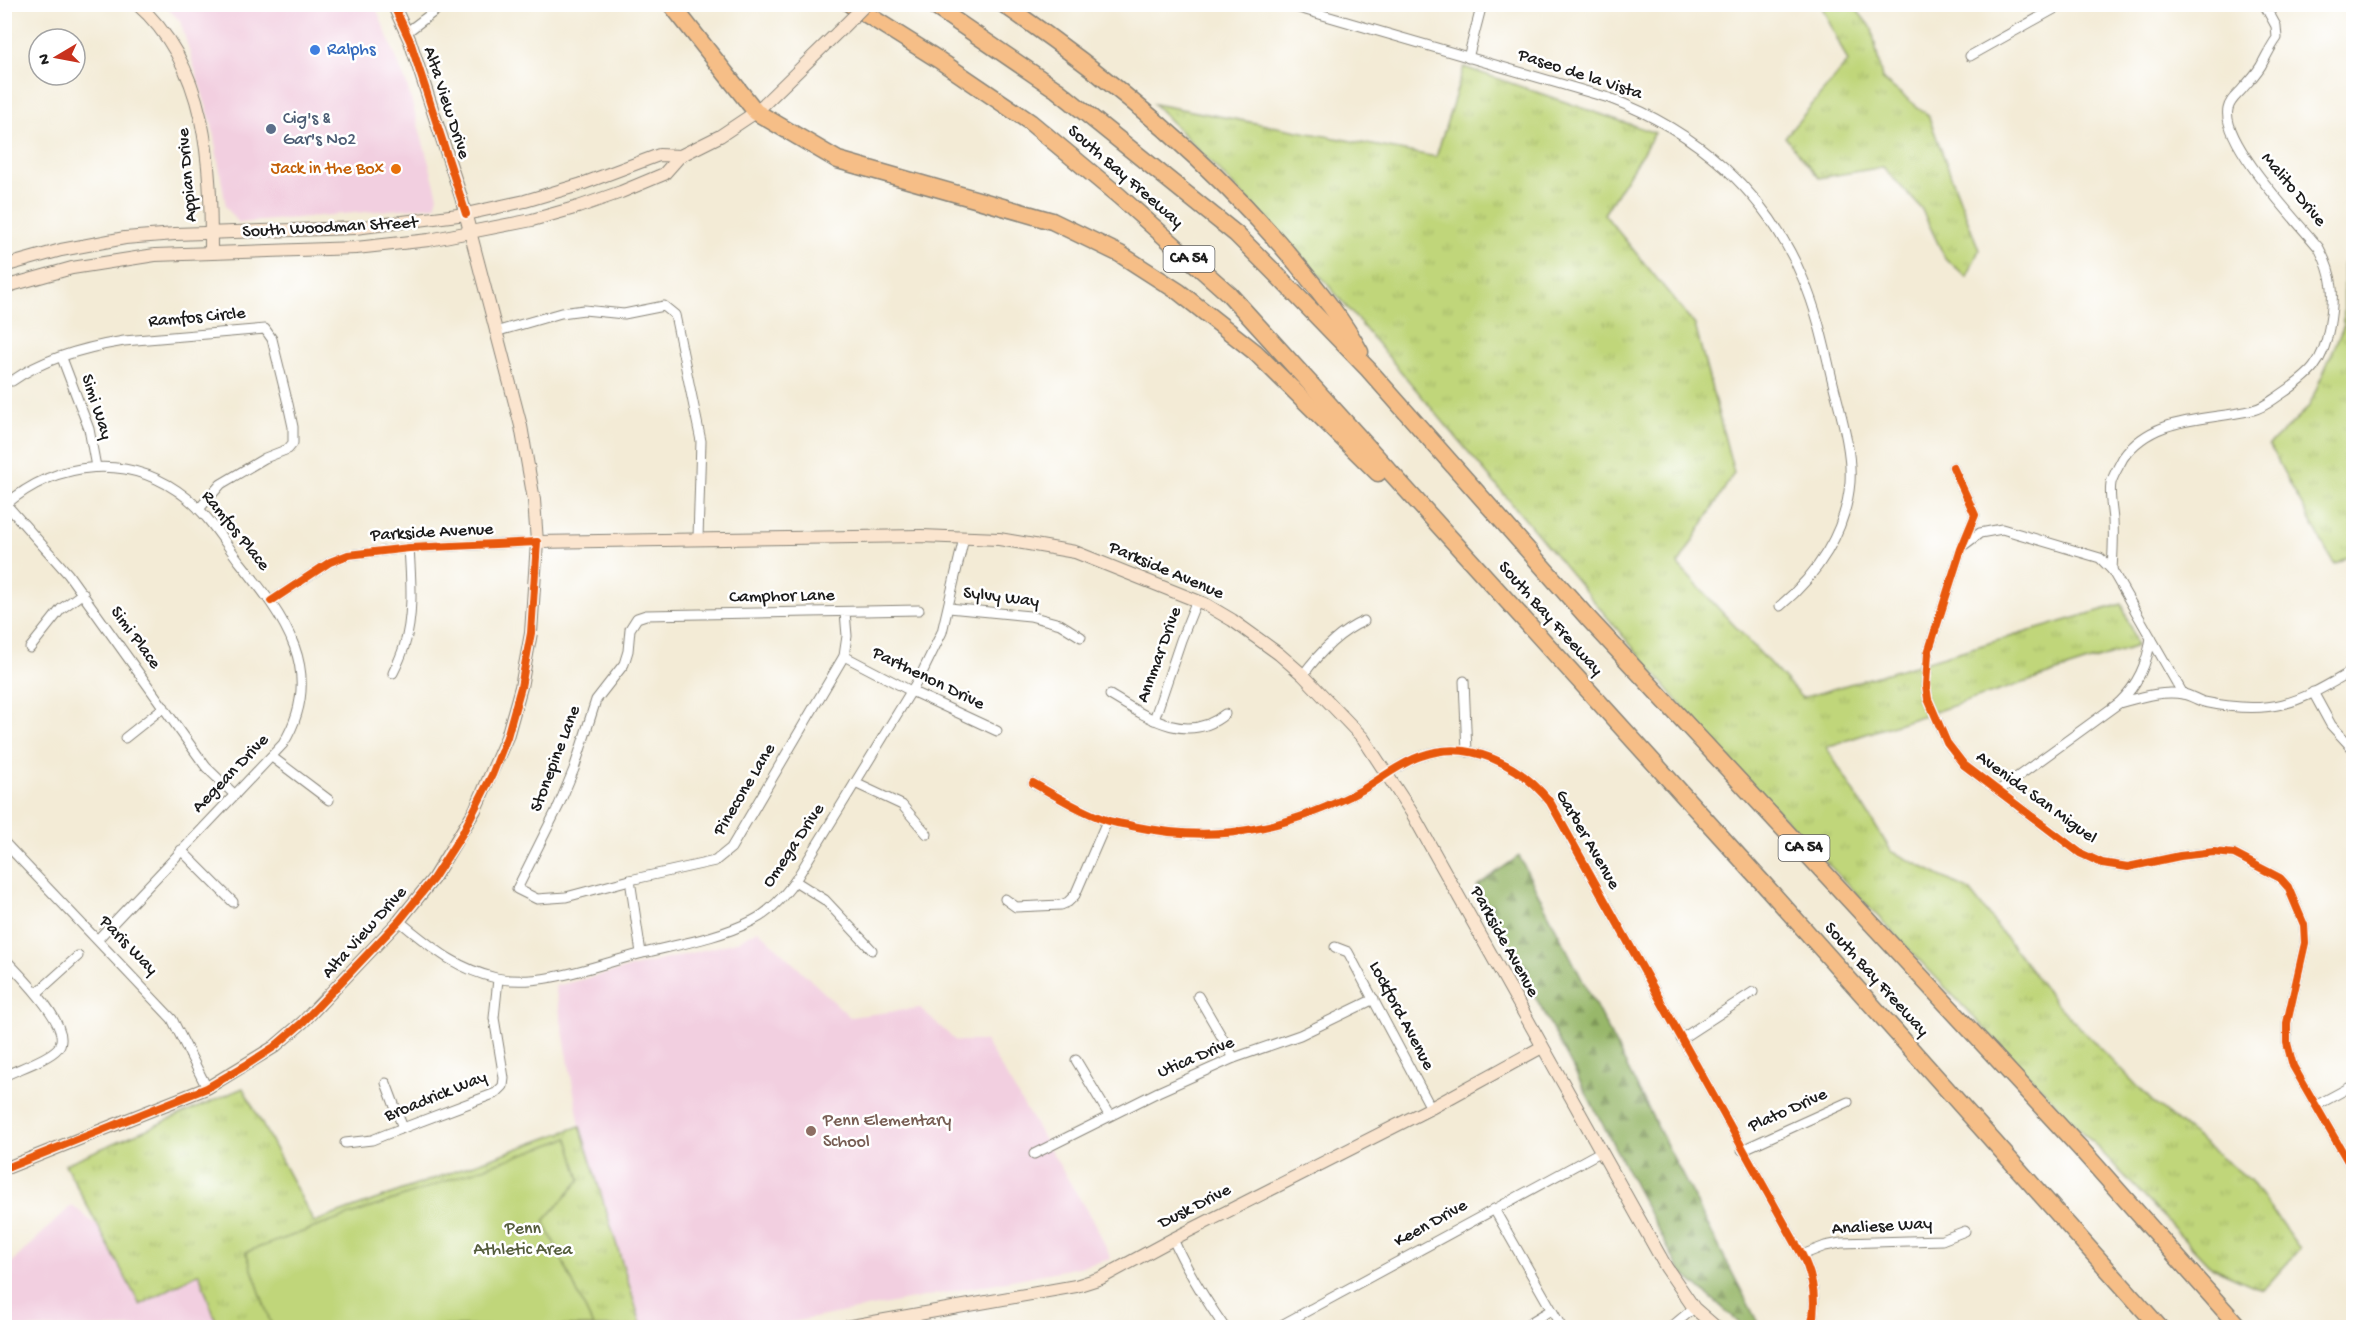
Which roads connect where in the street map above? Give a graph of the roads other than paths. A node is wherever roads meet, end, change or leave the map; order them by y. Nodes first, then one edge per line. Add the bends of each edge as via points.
1 (136, 4) edge
2 (393, 4) edge
3 (444, 4) edge
4 (671, 4) edge
5 (850, 4) edge
6 (866, 4) edge
7 (931, 4) edge
8 (1003, 4) edge
9 (1285, 4) edge
10 (1482, 4) edge
11 (2062, 4) edge
12 (2264, 4) edge
13 (406, 32) junction
14 (1970, 56) dead end
15 (1468, 58) junction
16 (756, 112) junction
17 (680, 156) junction
18 (466, 214) junction
19 (211, 233) junction
20 (471, 233) junction
21 (211, 252) junction
22 (4, 266) edge
23 (4, 287) edge
24 (495, 332) junction
25 (62, 358) junction
26 (1368, 369) junction
27 (12, 381) dead end
28 (96, 467) junction
29 (1953, 467) dead end
30 (5, 504) edge
31 (199, 509) junction
32 (698, 538) junction
33 (964, 538) junction
34 (537, 542) junction
35 (409, 548) junction
36 (1961, 549) junction
37 (1478, 569) junction
38 (2112, 570) junction
39 (83, 593) junction
40 (1197, 600) junction
41 (271, 601) junction
42 (1780, 606) dead end
43 (949, 608) junction
44 (919, 610) dead end
45 (845, 612) junction
46 (646, 615) joint
47 (1364, 621) dead end
48 (1081, 637) dead end
49 (2151, 638) junction
50 (30, 648) dead end
51 (844, 656) junction
52 (2354, 670) edge
53 (393, 673) dead end
54 (1303, 675) junction
55 (1464, 681) dead end
56 (910, 691) junction
57 (2313, 692) junction
58 (2183, 694) junction
59 (1110, 695) dead end
60 (2119, 703) junction
61 (164, 707) junction
62 (1225, 714) dead end
63 (1154, 720) junction
64 (997, 731) dead end
65 (125, 738) dead end
66 (2354, 750) edge
67 (1467, 752) junction
68 (272, 757) junction
69 (1388, 774) junction
70 (855, 783) junction
71 (1033, 783) dead end
72 (1998, 791) junction
73 (235, 795) junction
74 (329, 800) dead end
75 (1107, 821) junction
76 (927, 834) dead end
77 (4, 842) edge
78 (181, 850) junction
79 (630, 880) junction
80 (795, 881) junction
81 (517, 889) joint
82 (1005, 899) dead end
83 (233, 902) dead end
84 (399, 921) junction
85 (98, 939) junction
86 (1335, 947) dead end
87 (872, 950) dead end
88 (641, 953) junction
89 (78, 956) dead end
90 (4, 958) edge
91 (498, 978) junction
92 (1753, 992) dead end
93 (38, 993) junction
94 (1198, 996) dead end
95 (1374, 999) junction
96 (1682, 1039) junction
97 (1542, 1047) junction
98 (1234, 1058) junction
99 (1076, 1060) dead end
100 (4, 1076) edge
101 (386, 1083) dead end
102 (2354, 1085) edge
103 (207, 1088) junction
104 (1848, 1102) dead end
105 (2317, 1105) junction
106 (1431, 1108) junction
107 (1109, 1115) junction
108 (404, 1128) junction
109 (345, 1143) dead end
110 (1742, 1150) junction
111 (1602, 1151) junction
112 (1034, 1154) dead end
113 (4, 1169) edge
114 (2354, 1172) edge
115 (1494, 1209) junction
116 (1965, 1231) dead end
117 (1173, 1239) junction
118 (1802, 1255) junction
119 (1694, 1308) junction
120 (1551, 1310) junction
121 (840, 1328) edge
122 (1225, 1328) edge
123 (1276, 1328) edge
124 (1521, 1328) edge
125 (1562, 1328) edge
126 (1670, 1328) edge
127 (1717, 1328) edge
128 (1811, 1328) edge
129 (2160, 1328) edge
130 (2240, 1328) edge

1 - 19 main road, Appian Drive via 167,40 196,101 208,153
2 - 13 main road, Alta View Drive
3 - 13 street
4 - 16 highway
5 - 37 highway, South Bay Freeway / CA 54 via 1030,122 1229,294
6 - 16 main road, South Woodman Street, bridge
7 - 26 highway, South Bay Freeway / CA 54 via 1057,90 1236,234
8 - 26 highway via 1118,89 1221,180 1308,278 1351,336
9 - 15 street, Paseo de la Vista
10 - 15 street
11 - 14 street
12 - 38 street, Malito Drive via 2276,26 2277,38 2232,100 2228,119 2248,163 2319,248 2327,263 2333,293 2326,345 2305,378 2262,408 2174,423 2135,445 2124,458 2111,487
13 - 18 main road, Alta View Drive
15 - 42 street, Paseo de la Vista via 1609,98 1666,124 1732,174 1784,240 1817,318 1842,419 1850,481 1839,526 1825,556
16 - 17 main road, South Woodman Street
16 - 37 highway via 838,160 1052,221 1120,254 1179,292 1255,352
17 - 18 main road, South Woodman Street via 659,155 579,185
17 - 20 main road, South Woodman Street via 664,174 621,192 532,220
18 - 19 main road, South Woodman Street via 355,228
18 - 20 main road, Alta View Drive
19 - 21 main road, Appian Drive
19 - 22 main road, South Woodman Street via 105,241
20 - 21 main road, South Woodman Street via 356,248
20 - 24 main road, Alta View Drive
21 - 23 main road, South Woodman Street via 102,263
24 - 32 street via 584,310 624,314 664,306 675,315 701,441
24 - 34 main road, Alta View Drive via 521,426
25 - 27 street, Ramfos Circle
25 - 28 street, Simi Way via 89,429
25 - 31 street, Ramfos Circle via 124,340 265,329 272,339 293,427 293,443 220,484
26 - 130 highway, South Bay Freeway / CA 54 via 1579,609 2072,1139
28 - 30 street, Ramfos Place via 49,477
28 - 31 street, Ramfos Place via 122,468 156,479
29 - 36 street, Avenida San Miguel via 1975,515
30 - 39 street, Simi Place
31 - 41 street, Ramfos Place
32 - 33 main road, Parkside Avenue
32 - 34 main road, Parkside Avenue
33 - 40 main road, Parkside Avenue via 999,539 1075,552
33 - 43 street, Omega Drive
34 - 35 street, Parkside Avenue
34 - 84 main road, Alta View Drive via 530,643 507,737 462,834
35 - 41 street, Parkside Avenue via 339,558
35 - 53 street via 408,626 405,646
36 - 38 street via 1980,533 2002,529 2100,558
36 - 72 street, Avenida San Miguel via 1928,653 1928,699 1947,743 1964,765
37 - 129 highway, South Bay Freeway / CA 54
38 - 49 street
39 - 50 street via 55,616
39 - 61 street, Simi Place
40 - 54 main road, Parkside Avenue via 1232,620
40 - 63 street, Annmar Drive
41 - 68 street, Aegean Drive via 294,642 302,679 294,725
43 - 48 street, Sylvy Way via 1030,616 1060,624
43 - 56 street, Omega Drive via 942,632
44 - 45 street, Camphor Lane
45 - 46 street, Camphor Lane
45 - 51 street, Pinecone Lane
46 - 81 street, Stonepine Lane via 637,618 630,629 624,664 596,700 559,805
47 - 54 street via 1350,627 1317,656
49 - 58 street
49 - 60 street via 2142,671
51 - 56 street, Parthenon Drive
51 - 79 street, Pinecone Lane via 731,848 715,861
52 - 57 street
54 - 69 main road, Parkside Avenue via 1363,738
55 - 67 street
56 - 64 street, Parthenon Drive
56 - 70 street, Omega Drive
57 - 58 street via 2282,705 2254,707 2202,702
57 - 66 street via 2331,725
58 - 60 street via 2148,695
59 - 63 street
60 - 72 street
61 - 65 street
61 - 73 street, Simi Place via 206,766
62 - 63 street via 1200,728 1171,727
67 - 69 street, Garber Avenue via 1420,756
67 - 96 street, Garber Avenue via 1514,768 1550,802
68 - 73 street, Aegean Drive
68 - 74 street
69 - 75 street, Garber Avenue via 1306,815 1258,828 1191,834
69 - 97 main road, Parkside Avenue
70 - 76 street via 902,805
70 - 80 street, Omega Drive
71 - 75 street, Garber Avenue
72 - 105 street, Avenida San Miguel via 2080,853 2102,863 2128,867 2214,852 2234,854 2280,878 2288,886 2304,925 2305,944 2287,1023 2287,1043 2293,1066
73 - 78 street, Aegean Drive
75 - 82 street via 1075,895 1068,902 1016,907
77 - 85 street, Paris Way
78 - 83 street
78 - 85 street, Aegean Drive
79 - 81 street, Pinecone Lane via 567,897 537,899
79 - 88 street
80 - 87 street via 825,900
80 - 88 street, Omega Drive via 785,895 754,920 720,935
84 - 91 street, Omega Drive via 447,960
84 - 103 main road, Alta View Drive via 303,1022 274,1047
85 - 103 street, Paris Way via 172,1019
86 - 95 street, Lockford Avenue via 1348,952
88 - 91 street, Omega Drive via 555,976
89 - 93 street
90 - 93 street
91 - 108 street, Broadrick Way via 494,1017 503,1086 496,1093
92 - 96 street
93 - 100 street via 60,1029 61,1044 54,1052
94 - 98 street
95 - 98 street, Utica Drive via 1300,1035
95 - 106 street, Lockford Avenue
96 - 110 street, Garber Avenue
97 - 106 main road, Dusk Drive
97 - 111 main road, Parkside Avenue
98 - 107 street, Utica Drive
99 - 107 street
101 - 108 street
102 - 105 street
103 - 113 main road, Alta View Drive
104 - 110 street, Plato Drive
105 - 114 street, Avenida San Miguel
106 - 117 main road, Dusk Drive
107 - 112 street, Utica Drive
108 - 109 street, Broadrick Way via 372,1140
110 - 118 street, Garber Avenue
111 - 115 street, Keen Drive
111 - 119 main road, Parkside Avenue
115 - 120 street
115 - 123 street, Keen Drive
116 - 118 street, Analiese Way via 1942,1240 1841,1243
117 - 121 main road, Dusk Drive via 1101,1278 1076,1286
117 - 122 street via 1184,1264
118 - 128 street, Garber Avenue via 1814,1294
119 - 126 street
119 - 127 main road, Parkside Avenue
120 - 124 street
120 - 125 street

